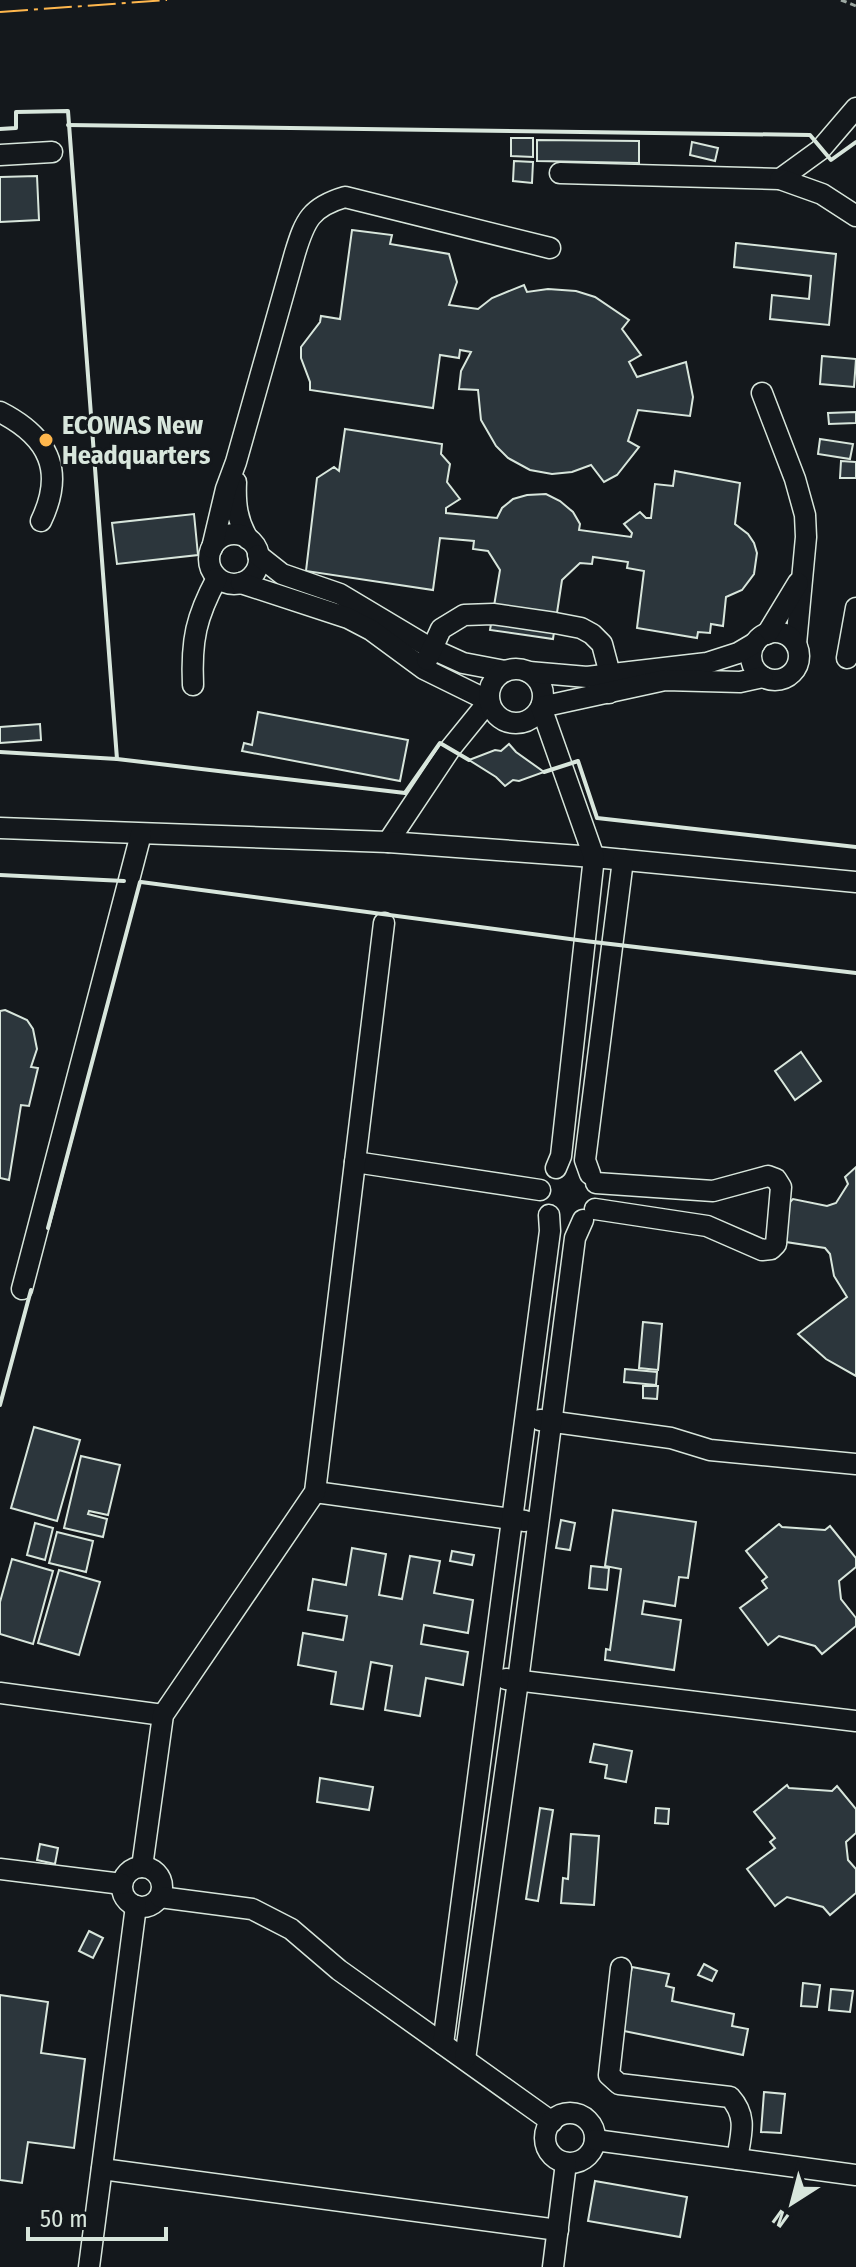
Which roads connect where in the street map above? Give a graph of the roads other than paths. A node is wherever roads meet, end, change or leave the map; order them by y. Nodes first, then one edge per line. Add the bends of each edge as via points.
1 (856, 108) edge
2 (52, 152) dead end
3 (0, 155) edge
4 (560, 173) dead end
5 (780, 179) junction
6 (856, 216) edge
7 (550, 248) dead end
8 (762, 393) dead end
9 (0, 412) edge
10 (236, 462) junction
11 (41, 521) dead end
12 (253, 547) junction
13 (212, 548) junction
14 (801, 576) junction
15 (217, 578) junction
16 (241, 583) junction
17 (856, 608) edge
18 (761, 639) junction
19 (796, 644) junction
20 (432, 649) junction
21 (847, 658) dead end
22 (424, 669) junction
23 (505, 671) junction
24 (529, 672) junction
25 (763, 677) junction
26 (610, 683) junction
27 (193, 685) dead end
28 (489, 701) junction
29 (541, 707) junction
30 (0, 828) edge
31 (141, 834) junction
32 (388, 842) junction
33 (594, 857) junction
34 (623, 860) junction
35 (856, 882) edge
36 (384, 923) dead end
37 (355, 1162) junction
38 (556, 1168) junction
39 (593, 1178) junction
40 (540, 1190) junction
41 (713, 1191) junction
42 (549, 1215) junction
43 (589, 1215) junction
44 (707, 1226) junction
45 (22, 1289) dead end
46 (526, 1417) junction
47 (550, 1421) junction
48 (856, 1464) edge
49 (315, 1492) junction
50 (513, 1519) junction
51 (536, 1523) junction
52 (490, 1677) junction
53 (518, 1681) junction
54 (0, 1693) edge
55 (163, 1715) junction
56 (856, 1721) edge
57 (142, 1867) junction
58 (0, 1869) edge
59 (122, 1884) junction
60 (160, 1897) junction
61 (136, 1906) junction
62 (621, 1968) dead end
63 (443, 2044) junction
64 (465, 2059) junction
65 (552, 2122) junction
66 (595, 2140) junction
67 (737, 2159) junction
68 (566, 2163) junction
69 (102, 2169) junction
70 (856, 2175) edge
71 (558, 2230) junction
72 (89, 2267) edge
73 (553, 2267) edge

1 - 5 street via 820,150
2 - 3 street
4 - 5 street
5 - 6 street via 822,194
7 - 10 street via 345,197 312,212 302,229
8 - 14 street via 805,515
9 - 11 street via 39,440 51,465 53,490
10 - 12 street via 239,523
10 - 13 street
12 - 13 street via 232,535
12 - 16 street via 256,569
12 - 20 street via 282,574 340,594
13 - 15 street via 209,564
14 - 18 street
14 - 19 street
15 - 16 street
15 - 27 street via 196,623
16 - 22 street via 348,618
17 - 21 street
18 - 19 street via 783,634
18 - 25 street via 751,658
18 - 26 street via 707,663
19 - 25 street via 799,659 793,673 779,680
20 - 22 street
20 - 23 street via 463,663
20 - 26 street via 441,629 464,615 555,623 581,628 602,644
22 - 28 street
23 - 24 street
23 - 28 street via 492,683
24 - 26 street
24 - 29 street via 543,692
25 - 26 street via 740,682
26 - 29 street
28 - 29 street via 497,716 513,724 530,720
28 - 32 street
29 - 33 street
30 - 31 street
31 - 32 street
31 - 45 street
32 - 33 street
33 - 34 street
33 - 38 street
34 - 35 street
34 - 39 street via 585,1160
36 - 37 street
37 - 40 street
37 - 49 street
38 - 39 street via 574,1165
38 - 40 street
39 - 41 street
39 - 43 street via 598,1199
40 - 42 street
41 - 44 street
41 - 44 street via 768,1176 776,1179 781,1187 776,1244 762,1250
42 - 43 street via 565,1223
42 - 46 street
43 - 44 street
43 - 47 street via 575,1238
46 - 47 street
46 - 50 street
47 - 48 street via 671,1438 710,1450
47 - 51 street
49 - 50 street
49 - 55 street
50 - 51 street
50 - 52 street
51 - 53 street
52 - 53 street
52 - 63 street
53 - 56 street
53 - 64 street
54 - 55 street
55 - 57 street
57 - 59 street via 129,1872
57 - 60 street via 159,1876
58 - 59 street
59 - 61 street via 125,1897
60 - 61 street via 150,1906
60 - 63 street via 252,1909 278,1922
61 - 69 street
62 - 67 street via 609,2075 619,2084 730,2097 741,2108
63 - 64 street
64 - 65 street
65 - 66 street via 565,2114 580,2115 591,2125
65 - 68 street via 546,2143 553,2156
66 - 67 street
66 - 68 street via 583,2160
67 - 70 street
68 - 71 street
69 - 71 street
69 - 72 street
71 - 73 street

